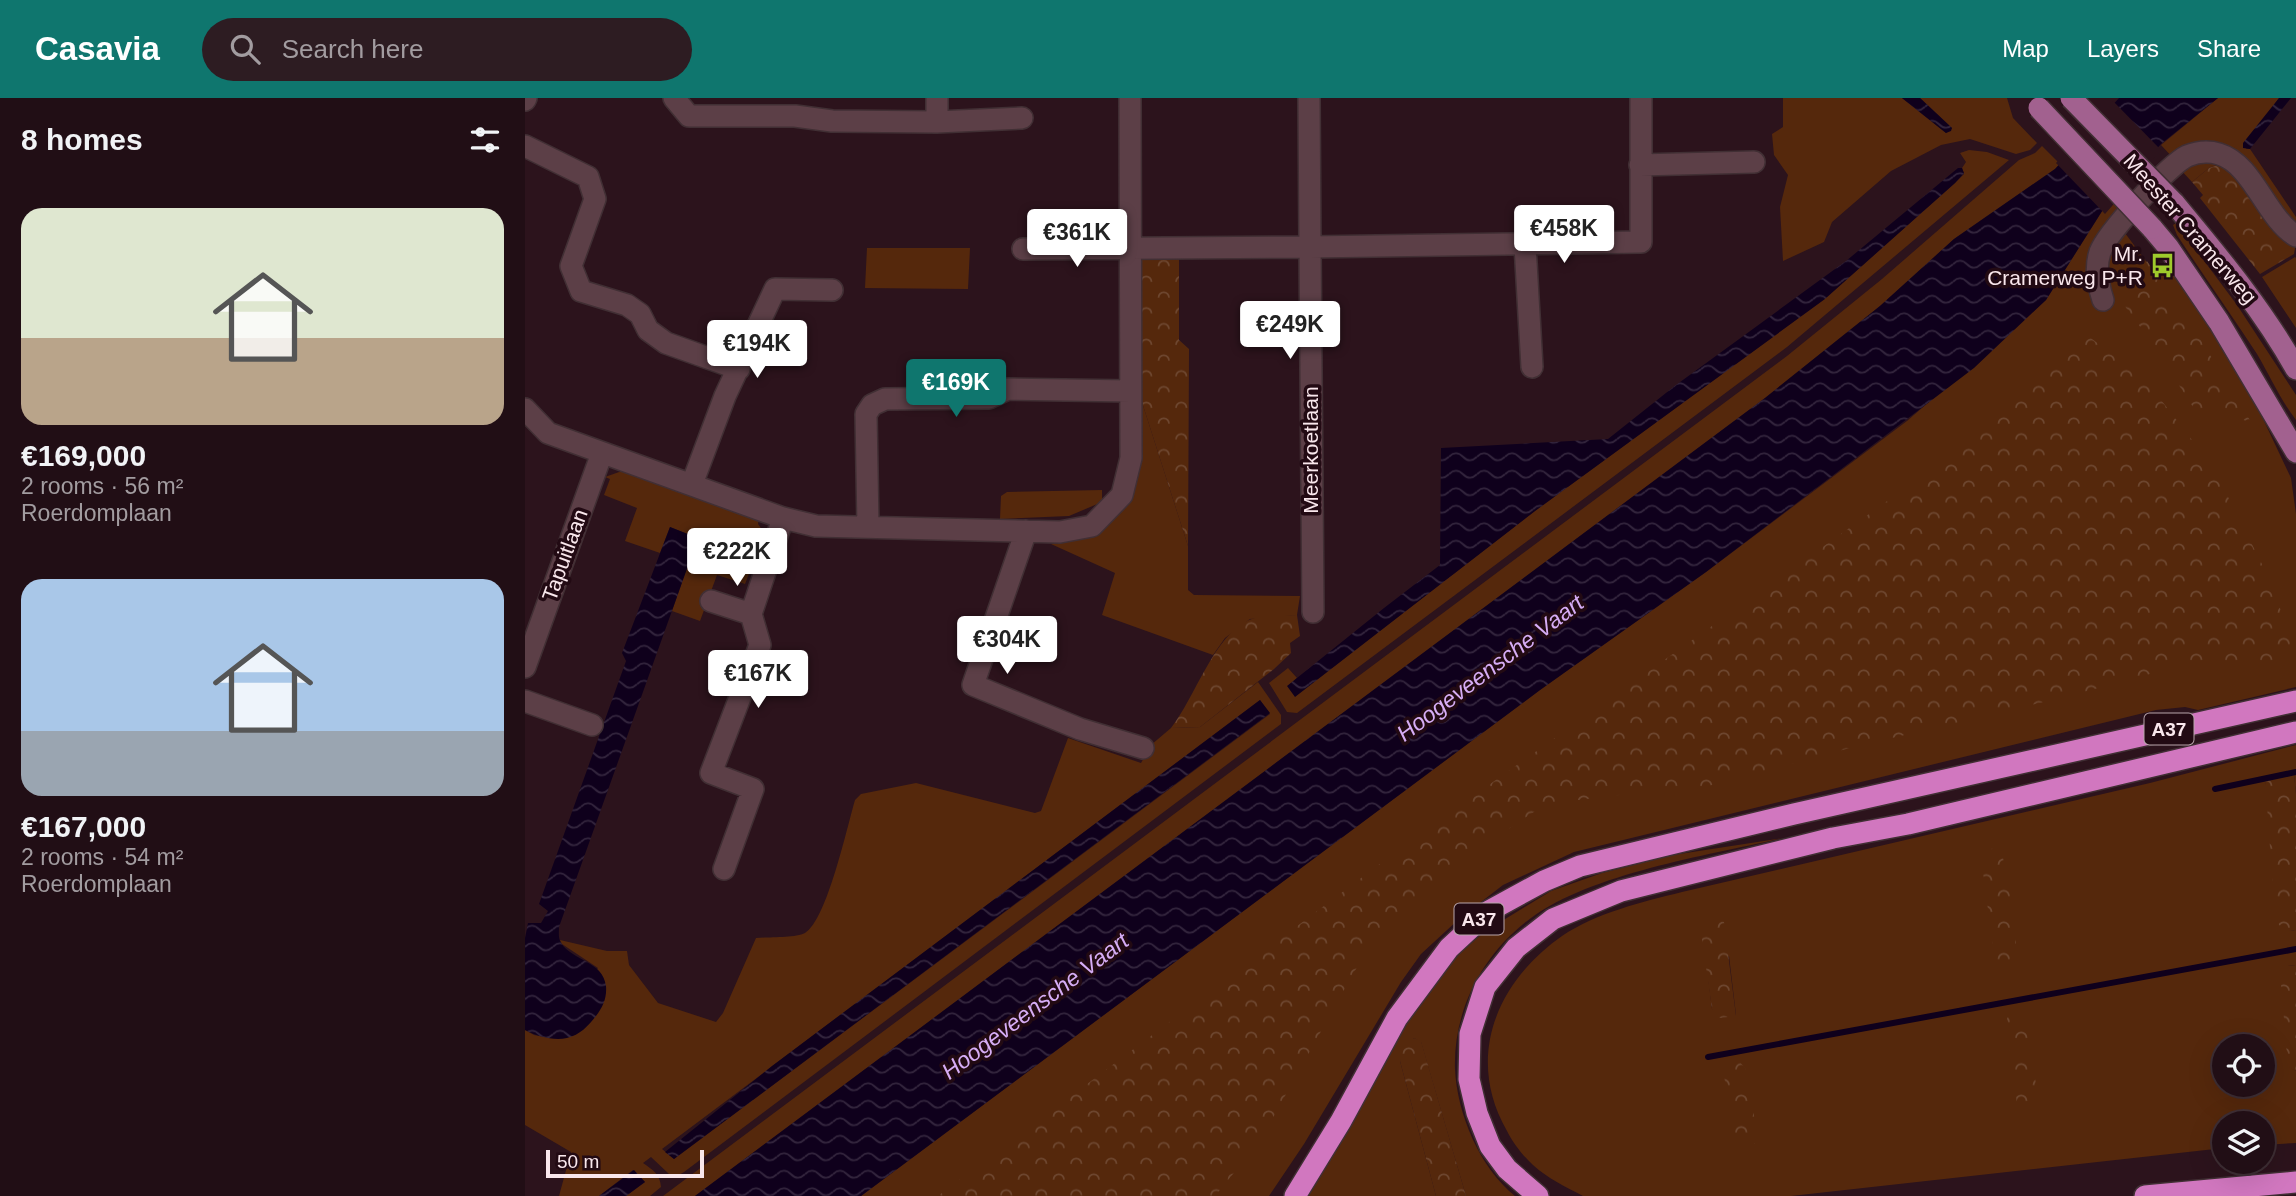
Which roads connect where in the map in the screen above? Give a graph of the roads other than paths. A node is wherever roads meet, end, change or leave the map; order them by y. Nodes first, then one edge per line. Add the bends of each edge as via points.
1 (674, 98) edge
2 (937, 98) edge
3 (1130, 98) edge
4 (1309, 98) edge
5 (1641, 98) edge
6 (2071, 98) edge
7 (2034, 103) edge
8 (1022, 118) dead end
9 (937, 122) junction
10 (525, 146) edge
11 (1754, 162) dead end
12 (1640, 165) junction
13 (2296, 236) edge
14 (1525, 245) junction
15 (1130, 247) junction
16 (1310, 247) junction
17 (1023, 249) dead end
18 (832, 290) dead end
19 (2103, 300) dead end
20 (1532, 367) dead end
21 (739, 369) junction
22 (2296, 369) edge
23 (1130, 391) junction
24 (525, 409) edge
25 (2296, 452) edge
26 (602, 453) junction
27 (692, 484) junction
28 (783, 518) junction
29 (868, 527) junction
30 (1026, 531) junction
31 (711, 601) dead end
32 (1313, 612) dead end
33 (751, 614) junction
34 (526, 660) edge
35 (525, 701) edge
36 (2296, 701) edge
37 (592, 725) dead end
38 (2296, 732) edge
39 (1143, 748) dead end
40 (724, 869) dead end
41 (2296, 1182) edge
42 (1295, 1196) edge
43 (1538, 1196) edge
44 (2145, 1196) edge

1 - 9 street via 689,116
2 - 9 street
3 - 15 street
4 - 16 street, Meerkoetlaan
5 - 12 street
6 - 22 main road, Meester Cramerweg, bridge via 2173,203 2276,332
7 - 25 main road, Meester Cramerweg, bridge via 2168,247 2220,321
8 - 9 street
10 - 21 street via 588,177 595,199 571,266 581,291 627,304 640,314 648,330 666,343
11 - 12 street
12 - 14 street via 1640,242
13 - 19 street via 2236,164 2219,154 2194,154 2179,162 2103,245 2097,275
14 - 16 street
14 - 20 street
15 - 16 street
15 - 17 street
15 - 23 street
16 - 32 street, Meerkoetlaan
18 - 21 street via 775,289
21 - 27 street
23 - 29 street via 1008,389 989,398 885,399 871,405 866,414
23 - 30 street via 1131,458 1122,495 1092,526 1060,532
24 - 26 street via 548,433
26 - 27 street
26 - 34 street, Tapuitlaan
27 - 28 street
28 - 29 street via 816,526
28 - 33 street
29 - 30 street
30 - 39 street via 973,685 1080,729
31 - 33 street
33 - 40 street via 760,645 711,774 753,789
35 - 37 street
36 - 42 highway, A37 via 1766,820 1580,866 1543,881 1489,911 1442,956 1397,1018
38 - 43 highway, A37 via 1621,891 1553,919 1516,948 1485,987 1469,1034 1469,1079 1490,1146 1507,1169
41 - 44 highway

